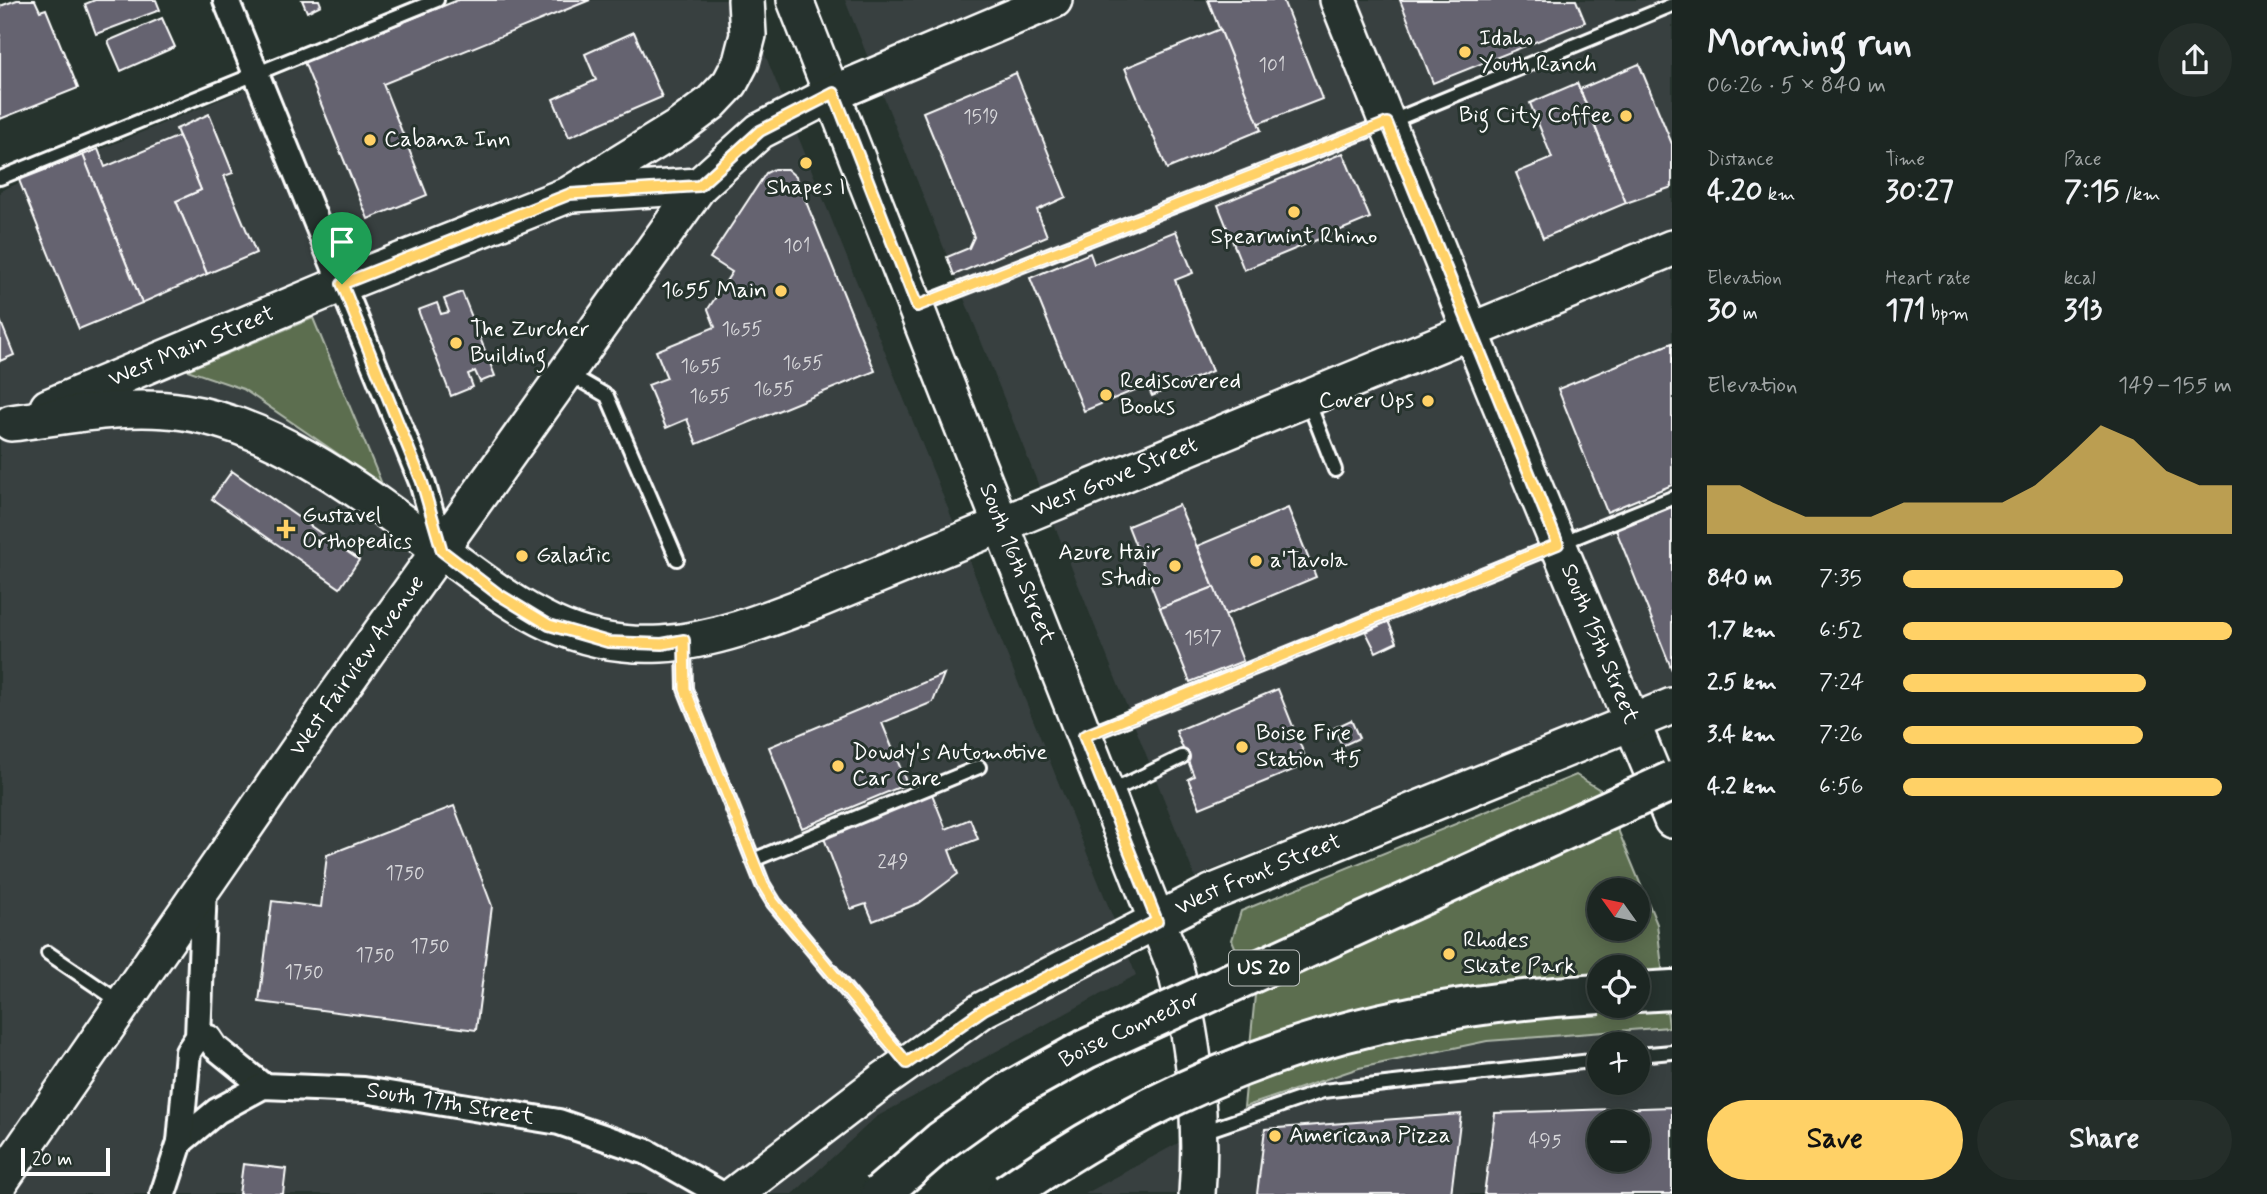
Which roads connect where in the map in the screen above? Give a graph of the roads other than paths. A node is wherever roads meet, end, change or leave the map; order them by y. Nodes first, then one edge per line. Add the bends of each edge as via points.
1 (226, 0) edge
2 (437, 0) edge
3 (746, 0) edge
4 (795, 0) edge
5 (1054, 0) edge
6 (1338, 0) edge
7 (1672, 5) edge
8 (257, 75) junction
9 (834, 93) junction
10 (1387, 123) junction
11 (0, 178) edge
12 (699, 186) junction
13 (570, 194) junction
14 (1672, 248) edge
15 (342, 284) junction
16 (917, 306) junction
17 (1470, 331) junction
18 (565, 372) junction
19 (1307, 398) junction
20 (5, 425) edge
21 (1335, 470) dead end
22 (1672, 498) edge
23 (1001, 523) junction
24 (1558, 544) junction
25 (442, 551) junction
26 (677, 559) dead end
27 (684, 640) junction
28 (1672, 706) edge
29 (1632, 722) junction
30 (1084, 736) junction
31 (1182, 757) dead end
32 (979, 768) dead end
33 (1672, 781) edge
34 (1107, 793) junction
35 (1672, 820) edge
36 (753, 860) junction
37 (204, 886) junction
38 (1157, 921) junction
39 (48, 953) dead end
40 (1672, 990) edge
41 (1650, 991) edge
42 (1587, 995) edge
43 (122, 1003) junction
44 (198, 1037) junction
45 (1672, 1052) edge
46 (1650, 1054) edge
47 (1587, 1061) edge
48 (907, 1063) junction
49 (263, 1086) junction
50 (1199, 1133) junction
51 (180, 1142) junction
52 (0, 1182) edge
53 (163, 1194) edge
54 (721, 1194) edge
55 (735, 1194) edge
56 (880, 1194) edge
57 (1007, 1194) edge
58 (1197, 1194) edge

1 - 8 street
2 - 8 lane
3 - 13 main road via 748,35 730,83 679,127
4 - 9 main road, South 16th Street
5 - 9 main road
6 - 10 main road, South 15th Street
7 - 10 lane
8 - 11 lane
8 - 15 street
9 - 12 main road, West Fairview Avenue via 760,131
9 - 16 main road, South 16th Street
10 - 16 lane
10 - 17 main road, South 15th Street
12 - 13 main road
12 - 18 main road, West Fairview Avenue
13 - 15 main road, West Main Street
14 - 17 main road, West Grove Street
15 - 20 main road, West Main Street
15 - 25 street via 422,482
16 - 23 main road, South 16th Street
17 - 19 main road, West Grove Street
17 - 24 main road, South 15th Street
18 - 25 main road, West Fairview Avenue
18 - 26 lane via 607,396
19 - 21 lane
19 - 23 main road, West Grove Street
20 - 25 main road, West Main Street via 148,410 185,412 238,426 344,482
22 - 24 lane
23 - 27 main road, West Grove Street via 768,619
23 - 30 main road, South 16th Street
24 - 29 main road, South 15th Street
24 - 30 lane
25 - 27 main road, West Grove Street via 498,594 549,625 608,642
25 - 37 main road, West Fairview Avenue
27 - 36 lane via 685,689
28 - 29 main road, West Front Street
29 - 35 main road, South 15th Street
29 - 38 main road, West Front Street via 1211,894
30 - 34 main road, South 16th Street
31 - 34 lane
32 - 36 lane
33 - 56 highway, Boise Connector / US 20, bridge via 1086,1049 1012,1090 941,1141
34 - 38 main road, South 16th Street
36 - 48 lane via 774,903
37 - 43 main road, West Fairview Avenue
37 - 44 street
38 - 48 main road, West Front Street via 984,1009
38 - 50 main road, South 16th Street via 1175,967 1192,1038
39 - 43 lane
40 - 41 highway
42 - 57 highway, bridge via 1396,1018 1234,1067 1138,1112
43 - 52 main road, West Fairview Avenue
44 - 49 street via 209,1038
44 - 51 street via 188,1052
45 - 46 lane
47 - 50 lane via 1324,1091
48 - 55 main road, West Front Street
49 - 51 street via 217,1111
49 - 54 street, South 17th Street via 364,1090 559,1122 647,1152
50 - 58 main road, South 16th Street
51 - 53 street

